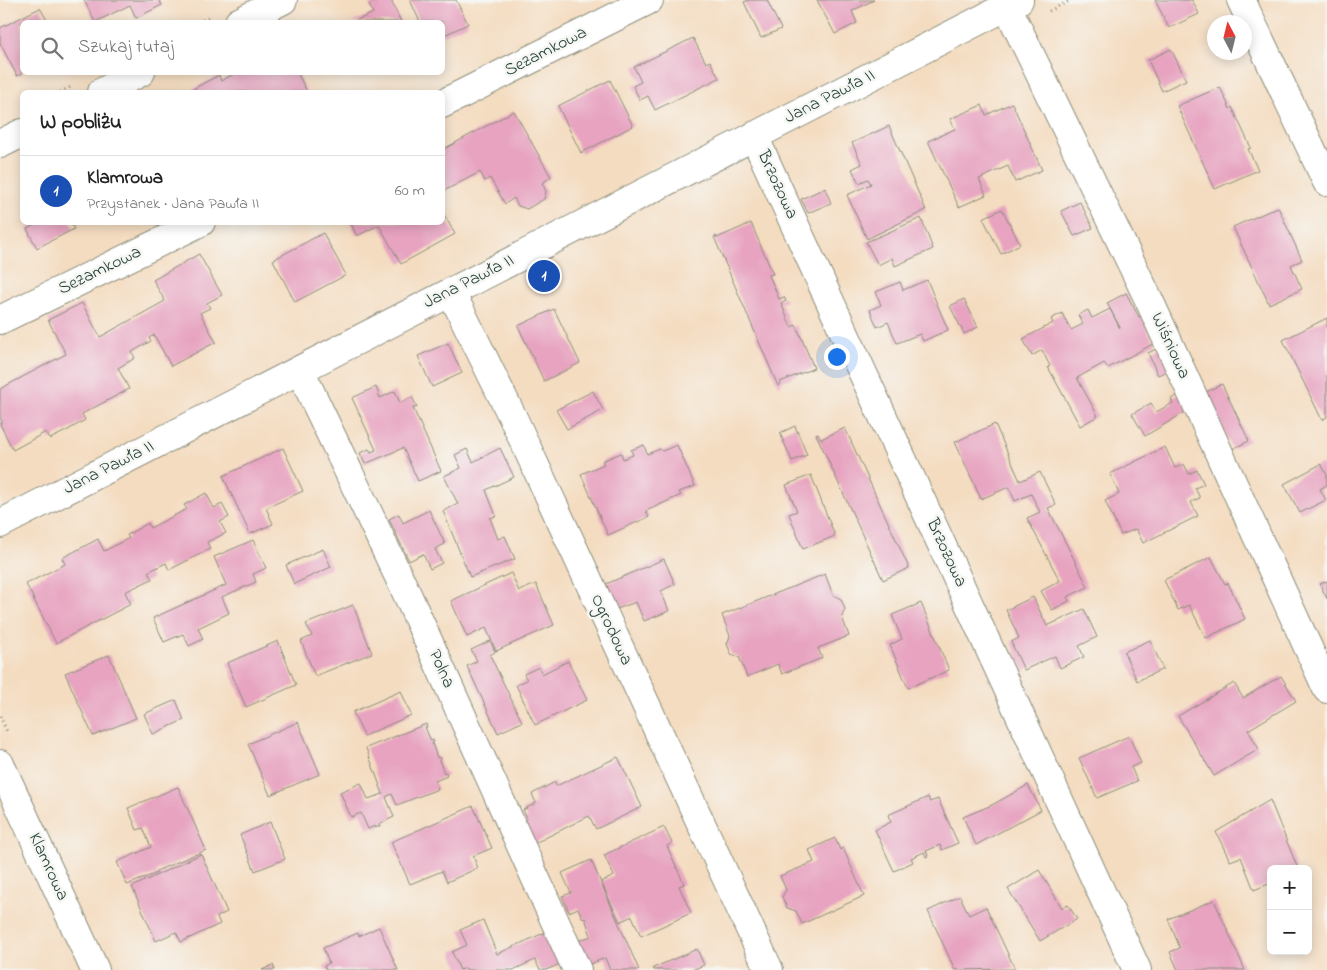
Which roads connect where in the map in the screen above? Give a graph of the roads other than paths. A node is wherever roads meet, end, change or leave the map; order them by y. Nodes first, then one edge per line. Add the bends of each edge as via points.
1 (283, 0) edge
2 (649, 0) edge
3 (1241, 0) edge
4 (1013, 3) edge
5 (243, 20) edge
6 (135, 75) edge
7 (106, 90) edge
8 (445, 102) edge
9 (20, 134) edge
10 (754, 136) junction
11 (0, 144) edge
12 (1327, 182) edge
13 (195, 225) edge
14 (450, 292) junction
15 (0, 320) edge
16 (300, 370) junction
17 (0, 524) edge
18 (1327, 689) edge
19 (0, 764) edge
20 (95, 970) edge
21 (577, 970) edge
22 (769, 970) edge
23 (1137, 970) edge

1 - 5 street
2 - 8 street, Sezamkowa
3 - 12 street
4 - 10 street, Jana Pawła II
4 - 18 street, Wiśniowa
6 - 7 street
9 - 11 street
10 - 14 street, Jana Pawła II
10 - 23 street, Brzozowa
13 - 15 street, Sezamkowa
14 - 16 street, Jana Pawła II
14 - 22 street, Ogrodowa via 514,420
16 - 17 street, Jana Pawła II
16 - 21 street, Polna via 407,594
19 - 20 street, Klamrowa

